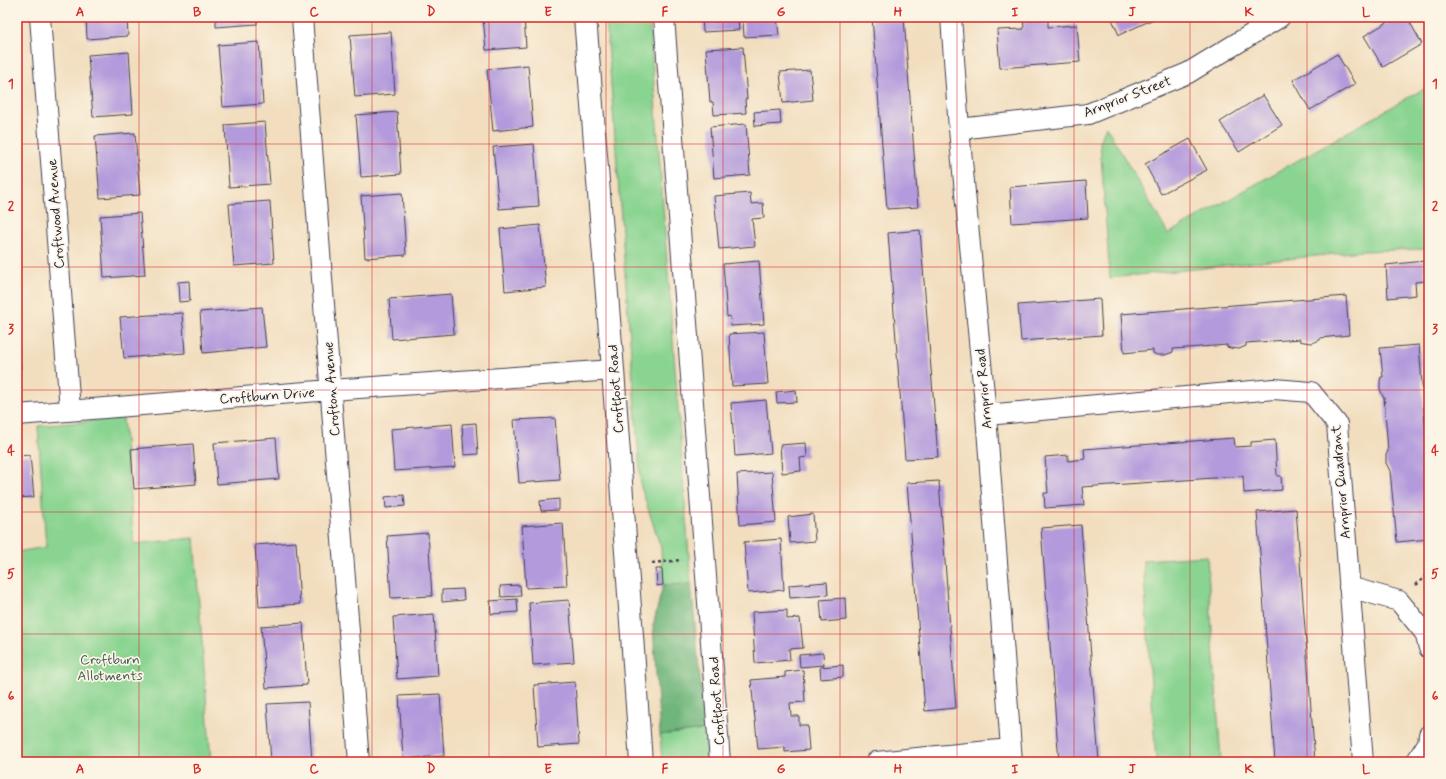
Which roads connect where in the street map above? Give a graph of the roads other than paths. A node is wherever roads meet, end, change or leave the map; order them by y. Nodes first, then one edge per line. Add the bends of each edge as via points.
1 (40, 17) edge
2 (302, 17) edge
3 (585, 17) edge
4 (664, 17) edge
5 (951, 17) edge
6 (1280, 17) edge
7 (958, 129) junction
8 (613, 370) junction
9 (331, 390) junction
10 (70, 410) junction
11 (17, 415) edge
12 (986, 415) junction
13 (1349, 587) junction
14 (1429, 648) edge
15 (1429, 735) edge
16 (1011, 755) edge
17 (359, 762) edge
18 (641, 762) edge
19 (720, 762) edge
20 (876, 762) edge
21 (1363, 762) edge
22 (1416, 762) edge

1 - 10 street, Croftwood Avenue
2 - 9 street, Crofton Avenue
3 - 8 street, Croftfoot Road
4 - 19 street, Croftfoot Road
5 - 7 street, Arnprior Road
6 - 7 street, Arnprior Street via 1188,72 1088,114
7 - 12 street, Arnprior Road
8 - 9 street, Croftburn Drive
8 - 18 street, Croftfoot Road
9 - 10 street, Croftburn Drive
9 - 17 street, Crofton Avenue
10 - 11 street, Croftburn Drive
12 - 13 street, Arnprior Quadrant via 1274,389 1311,392 1337,424
12 - 16 street, Arnprior Road
13 - 14 street via 1399,601 1425,633
13 - 21 street, Arnprior Quadrant
15 - 22 street via 1428,743
16 - 20 street

